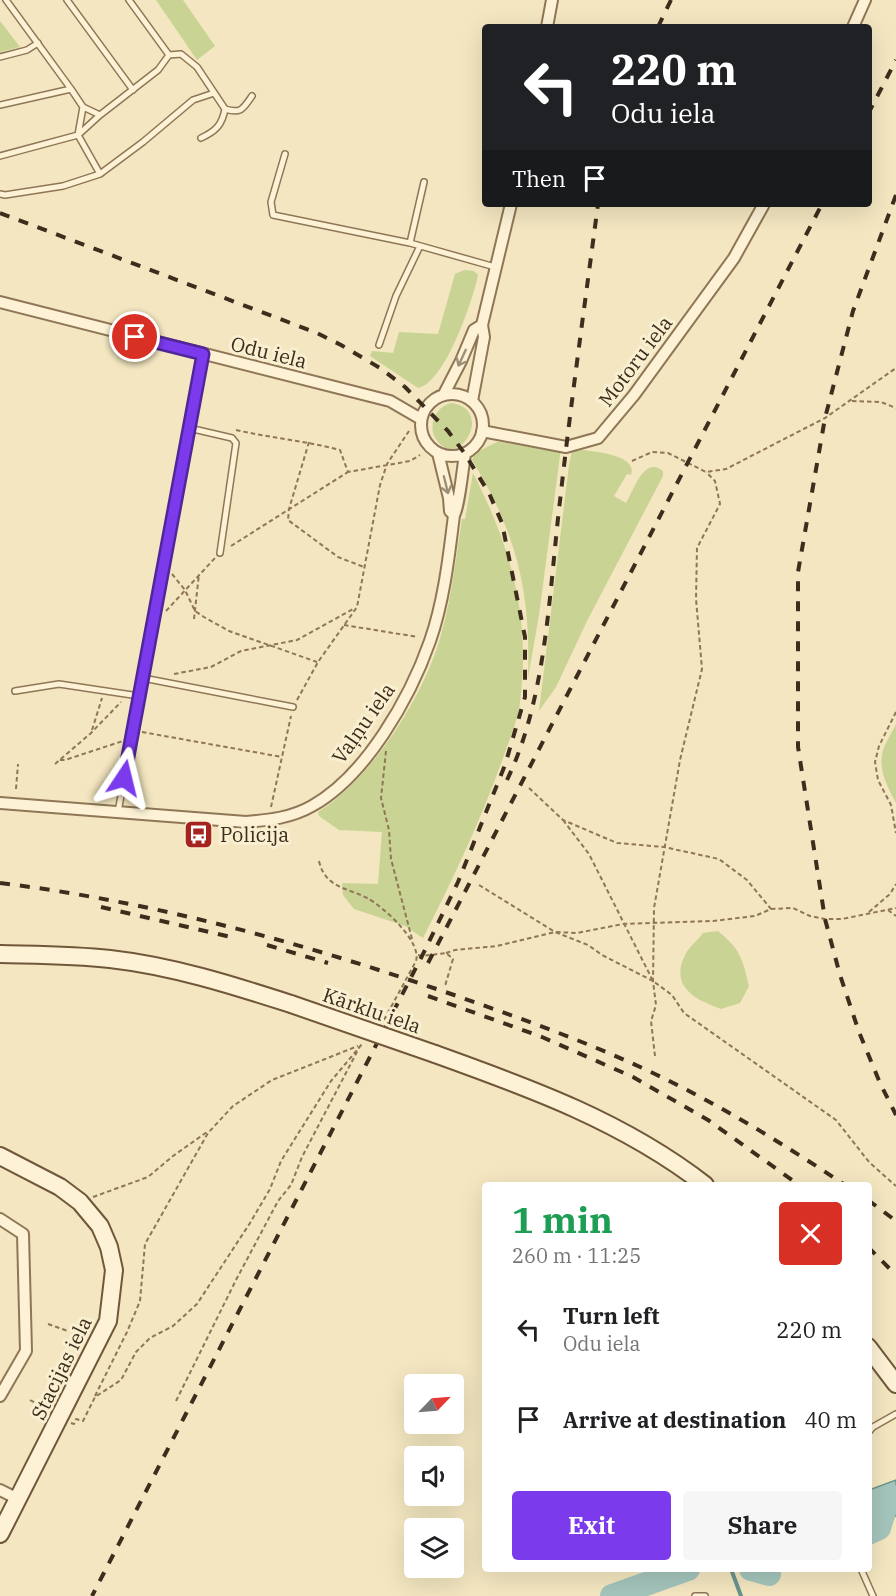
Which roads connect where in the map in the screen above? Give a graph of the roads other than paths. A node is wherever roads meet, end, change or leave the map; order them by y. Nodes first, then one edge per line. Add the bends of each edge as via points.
1 (6, 0) edge
2 (67, 0) edge
3 (129, 0) edge
4 (552, 0) edge
5 (865, 0) edge
6 (548, 24) edge
7 (854, 24) edge
8 (38, 43) junction
9 (169, 55) junction
10 (0, 57) edge
11 (71, 88) junction
12 (133, 90) junction
13 (213, 93) junction
14 (252, 96) dead end
15 (0, 105) edge
16 (83, 107) junction
17 (225, 109) junction
18 (100, 115) junction
19 (78, 135) junction
20 (201, 138) dead end
21 (285, 153) dead end
22 (0, 156) edge
23 (100, 174) junction
24 (424, 182) dead end
25 (0, 194) edge
26 (510, 207) edge
27 (762, 207) edge
28 (410, 243) junction
29 (420, 246) junction
30 (497, 267) junction
31 (0, 302) edge
32 (482, 325) junction
33 (379, 345) dead end
34 (203, 354) junction
35 (444, 394) junction
36 (472, 401) junction
37 (420, 419) junction
38 (189, 428) junction
39 (482, 431) junction
40 (438, 453) junction
41 (465, 453) junction
42 (454, 515) junction
43 (220, 553) road end
44 (142, 678) junction
45 (15, 691) dead end
46 (139, 696) junction
47 (293, 707) road end
48 (0, 803) edge
49 (118, 812) junction
50 (0, 954) edge
51 (0, 1156) edge
52 (700, 1182) edge
53 (0, 1219) edge
54 (872, 1352) edge
55 (896, 1384) edge
56 (0, 1396) edge
57 (896, 1414) edge
58 (872, 1428) edge
59 (0, 1490) edge
60 (18, 1499) junction
61 (0, 1534) edge
62 (862, 1572) edge
63 (695, 1596) edge
64 (705, 1596) edge
65 (873, 1596) edge

1 - 8 lane
2 - 12 lane
3 - 9 lane
4 - 6 street
5 - 7 street
8 - 10 lane
8 - 11 lane
9 - 12 lane via 158,70
9 - 13 lane via 181,54 197,68
11 - 15 lane
11 - 16 lane
12 - 18 lane
13 - 17 lane
13 - 23 lane via 192,100
14 - 17 lane via 244,108 234,112
16 - 18 lane
16 - 19 lane
17 - 20 lane via 222,123
18 - 19 lane
19 - 22 lane
19 - 23 lane
21 - 28 lane via 271,202 273,215
23 - 25 lane via 63,186
24 - 28 lane
26 - 30 street
27 - 39 street, Motoru iela via 734,258 598,438 566,447
28 - 29 lane
29 - 30 lane
29 - 33 lane via 396,296
30 - 32 street
31 - 34 street, Odu iela
32 -> 35 street via 474,330
32 - 36 street via 484,337
34 - 37 street, Odu iela via 390,401
34 - 38 lane
35 - 36 street via 454,393
35 - 37 street via 430,402
36 - 39 street via 483,420
37 - 40 street via 424,439
38 - 43 lane via 232,438 236,443
38 - 44 lane
39 - 41 street via 473,448
40 - 41 street
40 -> 42 street
41 - 42 street, Vaļņu iela via 458,510
42 - 49 street, Vaļņu iela via 430,640 409,691 386,730 346,780 325,798 274,820 246,822
44 - 46 lane
44 - 47 lane
45 - 46 lane via 59,684
46 - 49 lane
48 - 49 street, Vaļņu iela
50 - 52 street, Kārklu iela, bridge via 109,959 157,967 219,981 291,1004 509,1080 582,1110
51 - 60 street, Stacijas iela via 60,1187 80,1202 100,1226 114,1270 108,1321
53 - 56 street via 23,1234 26,1351
54 - 55 street
57 - 58 lane
59 - 60 street
60 - 61 street, Stacijas iela
62 - 65 lane
63 - 64 lane

